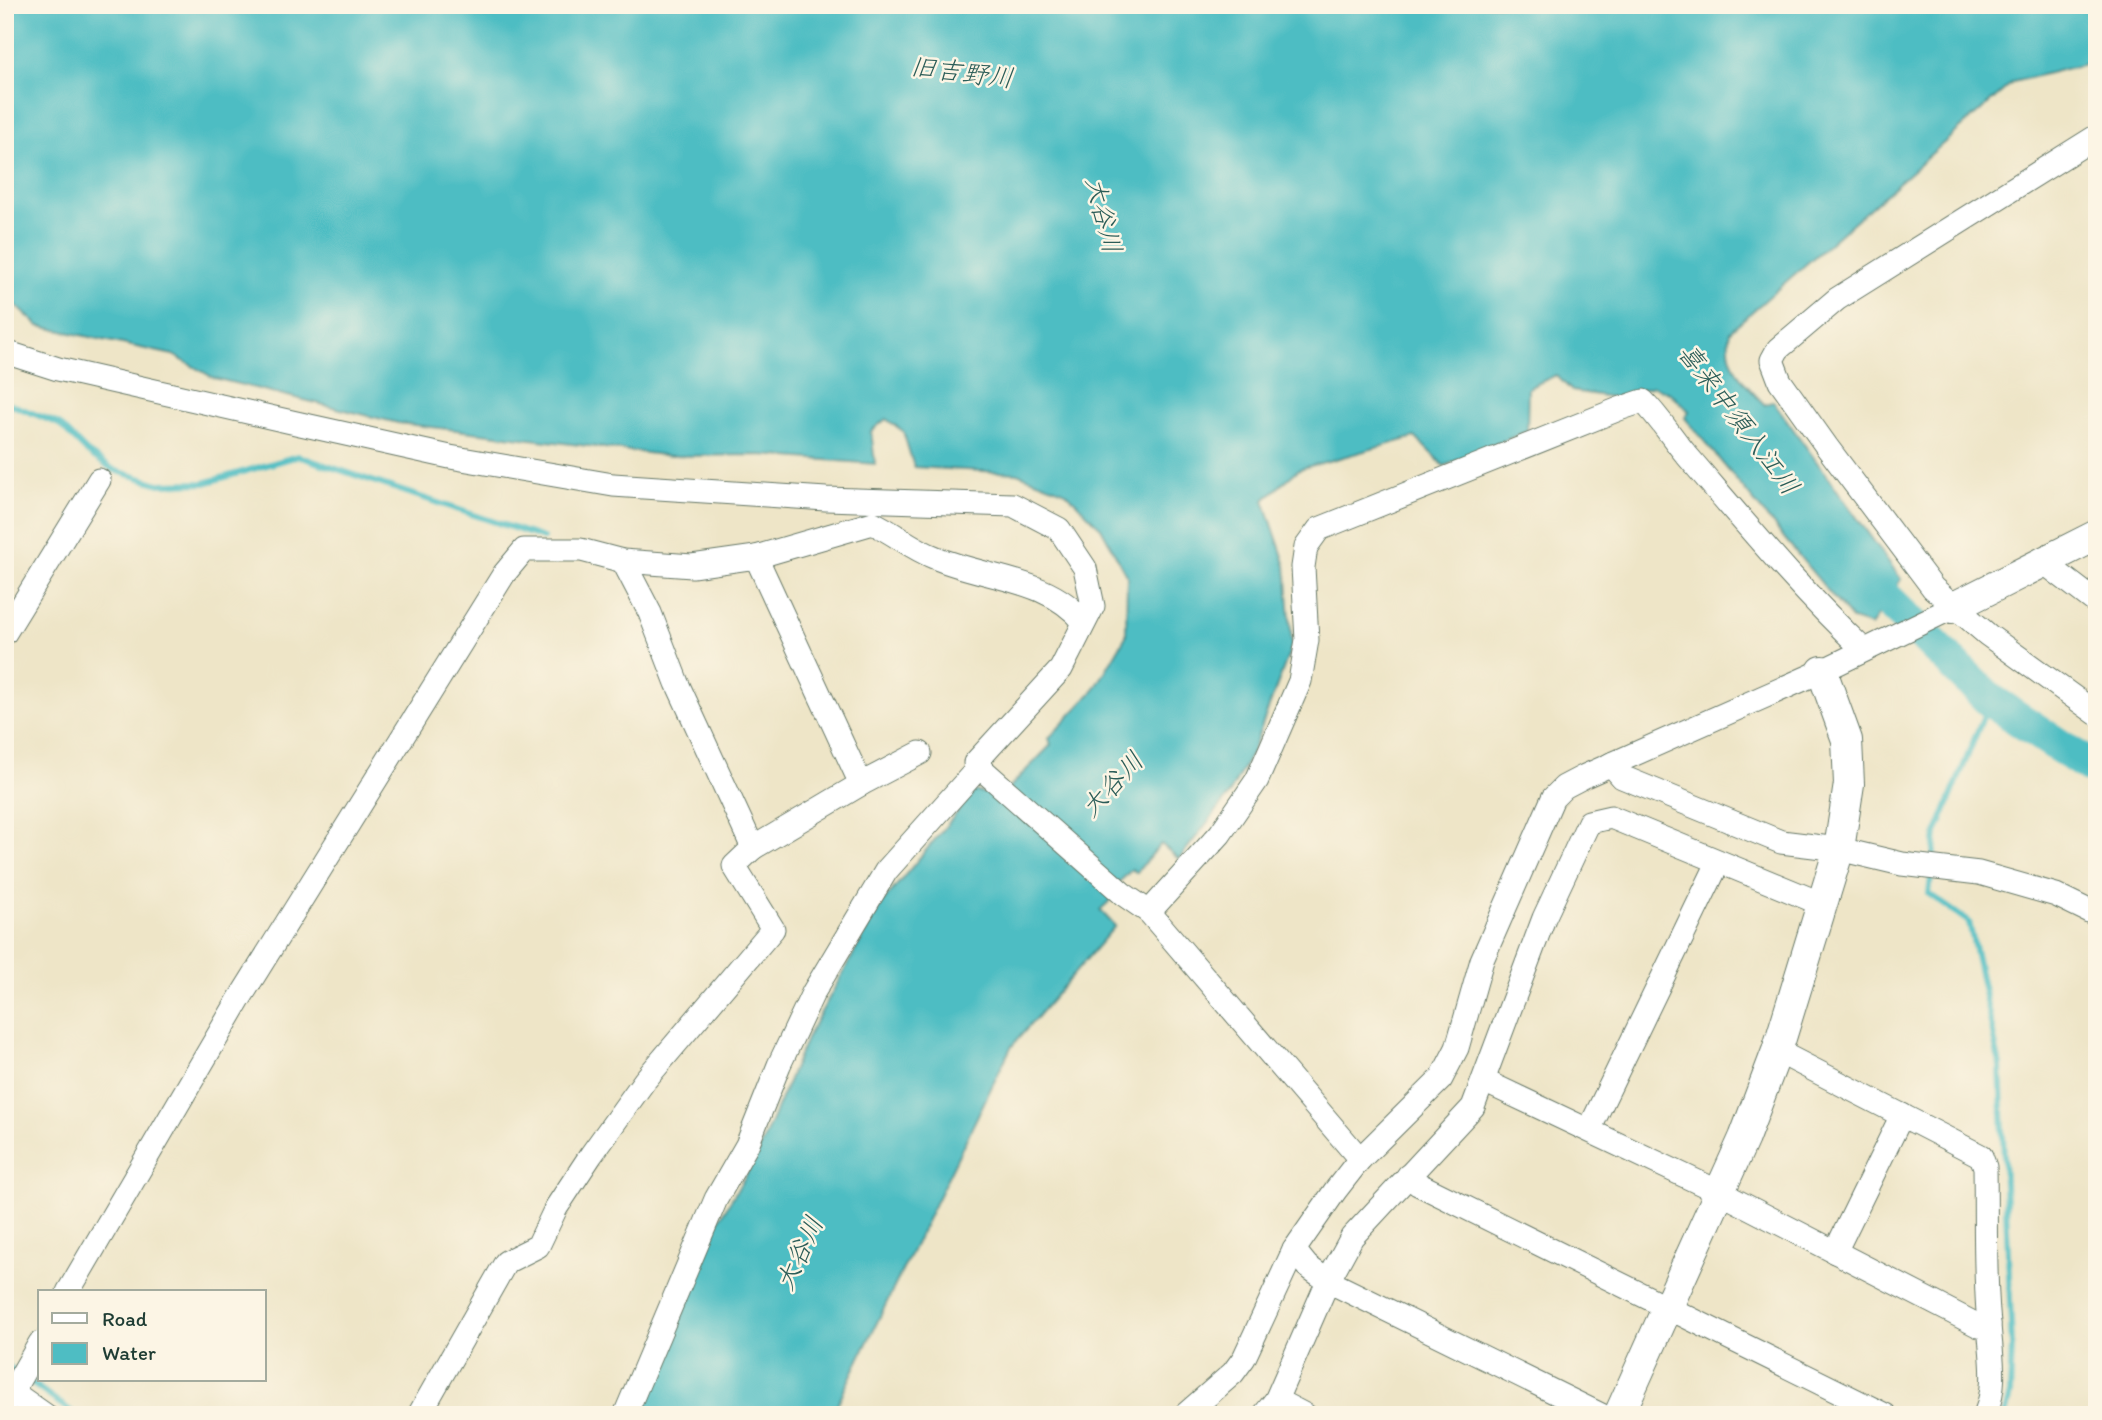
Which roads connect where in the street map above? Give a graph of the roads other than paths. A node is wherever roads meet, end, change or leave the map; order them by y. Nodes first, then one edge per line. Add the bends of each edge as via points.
1 (2097, 136) edge
2 (5, 352) edge
3 (99, 480) dead end
4 (2097, 534) edge
5 (757, 558) junction
6 (623, 561) junction
7 (2042, 561) junction
8 (2097, 603) edge
9 (1946, 611) junction
10 (1084, 622) junction
11 (5, 633) edge
12 (1868, 648) junction
13 (1822, 671) junction
14 (2097, 714) edge
15 (920, 753) dead end
16 (1611, 764) junction
17 (984, 772) junction
18 (861, 784) junction
19 (753, 848) junction
20 (1839, 849) junction
21 (1718, 863) junction
22 (1822, 904) junction
23 (1149, 912) junction
24 (2097, 915) edge
25 (1777, 1051) junction
26 (1484, 1081) junction
27 (1902, 1115) junction
28 (1589, 1130) junction
29 (1360, 1159) junction
30 (1408, 1176) junction
31 (1720, 1192) junction
32 (1294, 1250) junction
33 (1835, 1252) junction
34 (1328, 1281) junction
35 (69, 1290) edge
36 (1668, 1309) junction
37 (1989, 1324) junction
38 (38, 1346) edge
39 (8, 1395) edge
40 (1270, 1408) edge
41 (45, 1415) edge
42 (419, 1415) edge
43 (625, 1415) edge
44 (1185, 1415) edge
45 (1305, 1415) edge
46 (1601, 1415) edge
47 (1619, 1415) edge
48 (1885, 1415) edge
49 (1985, 1415) edge

1 - 9 street via 1837,299 1778,349 1772,360 1780,381 1933,587
2 - 10 street via 58,369 334,432 613,485 1013,505 1059,528 1085,568 1093,606
3 - 11 street
4 - 7 street
5 - 6 street via 692,566
5 - 10 street via 873,523 933,557 1048,592 1072,606
5 - 18 street
6 - 19 street
6 - 35 street via 581,550 524,550 504,573 240,998
7 - 8 street
7 - 9 street
9 - 12 street
9 - 14 street
10 - 17 street via 1061,669 975,763
12 - 13 street
12 - 23 street via 1823,612 1643,401 1619,409 1319,529 1306,547 1303,568 1307,640 1300,681 1257,780 1220,834
13 - 16 street
13 - 20 street via 1847,740 1849,785
15 - 18 street
16 - 20 street via 1622,777 1781,842
16 - 29 street via 1564,787 1553,798 1482,960 1447,1069
17 - 23 street
17 - 43 street via 886,871 813,993 747,1145 716,1199
18 - 19 street
19 - 42 street via 734,866 774,929 645,1080 556,1208 538,1246 506,1262
20 - 22 street
20 - 24 street via 1902,864 1979,873 2056,895
21 - 22 street
21 - 26 street via 1611,817 1589,822 1544,918
21 - 28 street
22 - 25 street
23 - 29 street
25 - 27 street
25 - 31 street
26 - 28 street
26 - 30 street via 1473,1107
27 - 33 street
27 - 37 street via 1981,1156
28 - 31 street
29 - 32 street
30 - 34 street via 1352,1237
30 - 36 street
31 - 33 street
31 - 36 street
32 - 34 street
32 - 44 street via 1244,1359
33 - 37 street via 1979,1326
34 - 40 street
34 - 46 street
36 - 47 street
36 - 48 street
37 - 49 street via 1995,1366
38 - 39 street
39 - 41 street
40 - 45 street

